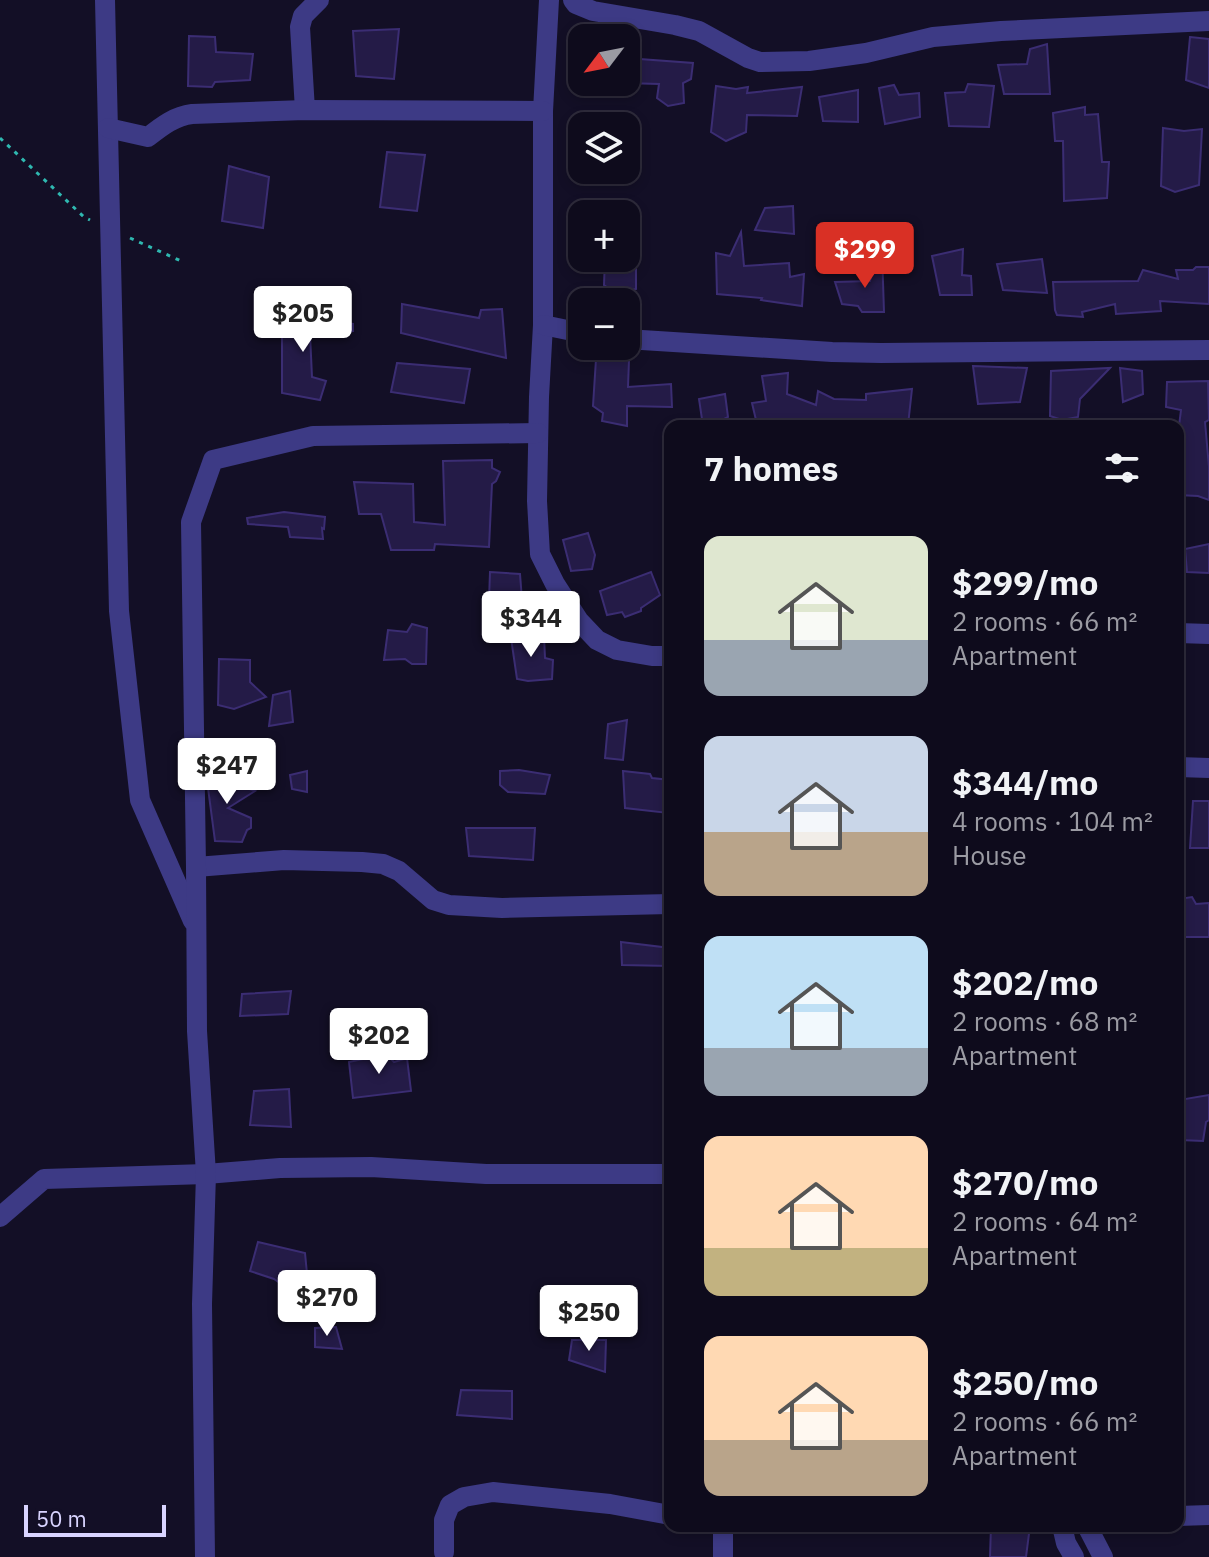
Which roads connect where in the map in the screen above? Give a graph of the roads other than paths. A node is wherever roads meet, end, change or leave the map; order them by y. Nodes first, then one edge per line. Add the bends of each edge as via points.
1 (105, 0) edge
2 (319, 0) edge
3 (549, 0) edge
4 (573, 0) edge
5 (1209, 21) edge
6 (305, 110) junction
7 (543, 111) junction
8 (108, 128) junction
9 (543, 325) junction
10 (568, 330) edge
11 (640, 340) edge
12 (1209, 350) edge
13 (538, 433) junction
14 (1184, 633) edge
15 (1209, 634) edge
16 (664, 656) edge
17 (1184, 767) edge
18 (1209, 768) edge
19 (196, 867) junction
20 (664, 904) edge
21 (196, 928) junction
22 (206, 1174) junction
23 (664, 1174) edge
24 (0, 1217) edge
25 (664, 1514) edge
26 (1209, 1515) edge
27 (1184, 1516) edge
28 (723, 1532) edge
29 (1063, 1532) edge
30 (1090, 1532) edge
31 (444, 1552) dead end
32 (205, 1557) edge
33 (723, 1557) edge
34 (1074, 1557) edge
35 (1103, 1557) edge

1 - 8 street
2 - 6 street via 300,27
3 - 7 street
4 - 5 street via 593,11 699,31 760,62 866,53 933,37
6 - 7 street
6 - 8 street via 185,115 148,137
7 - 9 street
8 - 21 street via 119,611 140,800
9 - 10 street
9 - 13 street
11 - 12 street via 844,352
13 - 16 street via 540,554 555,584 597,640 617,650
13 - 19 street via 313,436 213,460 191,522
14 - 15 street
17 - 18 street
19 - 20 street via 284,860 362,862 399,871 433,900 449,905
19 - 21 street
21 - 22 street
22 - 23 street via 371,1167 486,1174
22 - 24 street via 44,1179
22 - 32 street
25 - 31 street via 493,1492 464,1497 450,1505 444,1520
26 - 27 street
28 - 33 street
29 - 34 street
30 - 35 street

